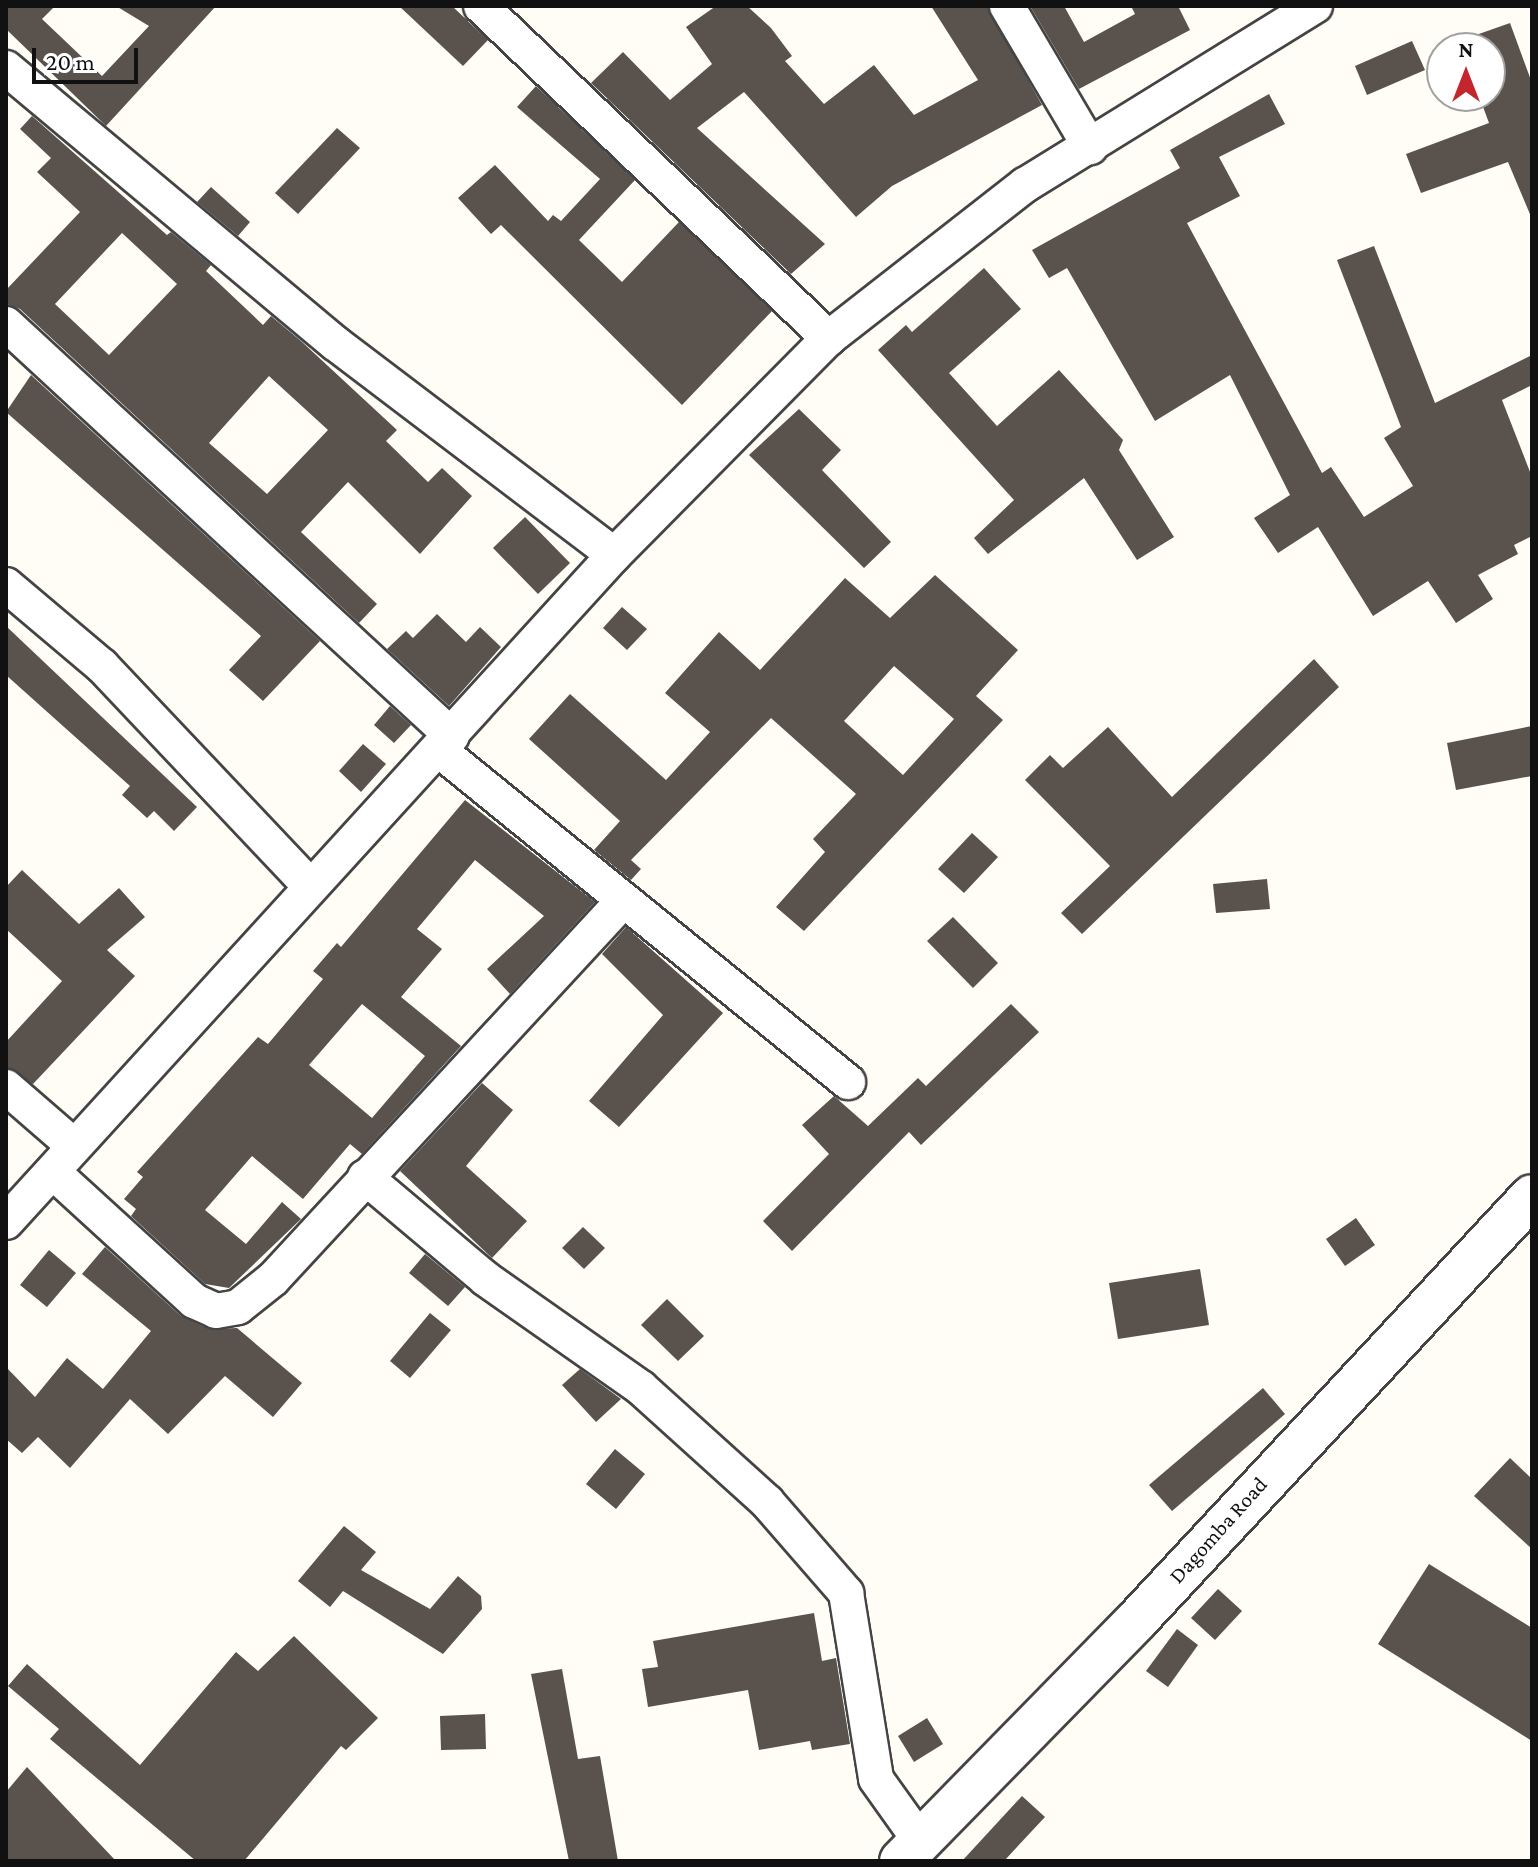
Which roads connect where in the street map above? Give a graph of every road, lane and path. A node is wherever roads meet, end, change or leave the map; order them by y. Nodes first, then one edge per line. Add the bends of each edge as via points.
1 (481, 6) edge
2 (1007, 6) edge
3 (1315, 6) edge
4 (6, 68) edge
5 (1090, 147) junction
6 (6, 324) edge
7 (829, 338) junction
8 (614, 555) junction
9 (6, 585) edge
10 (446, 743) junction
11 (310, 886) junction
12 (622, 902) junction
13 (848, 1082) dead end
14 (6, 1087) edge
15 (74, 1146) junction
16 (54, 1173) junction
17 (365, 1177) junction
18 (1532, 1196) edge
19 (6, 1222) edge
20 (911, 1852) edge

1 - 7 street
2 - 5 street
3 - 5 street
4 - 8 street via 335,343
5 - 7 street via 1025,185
6 - 10 street
7 - 8 street
8 - 10 street
9 - 11 street via 102,666
10 - 11 street
10 - 12 street
11 - 15 street
12 - 13 street
12 - 17 street
14 - 15 street
15 - 16 street
16 - 17 street via 194,1301 216,1311 251,1301
16 - 19 street
17 - 20 street via 486,1279 641,1388 767,1502 846,1593 876,1779
18 - 20 street, Dagomba Road

